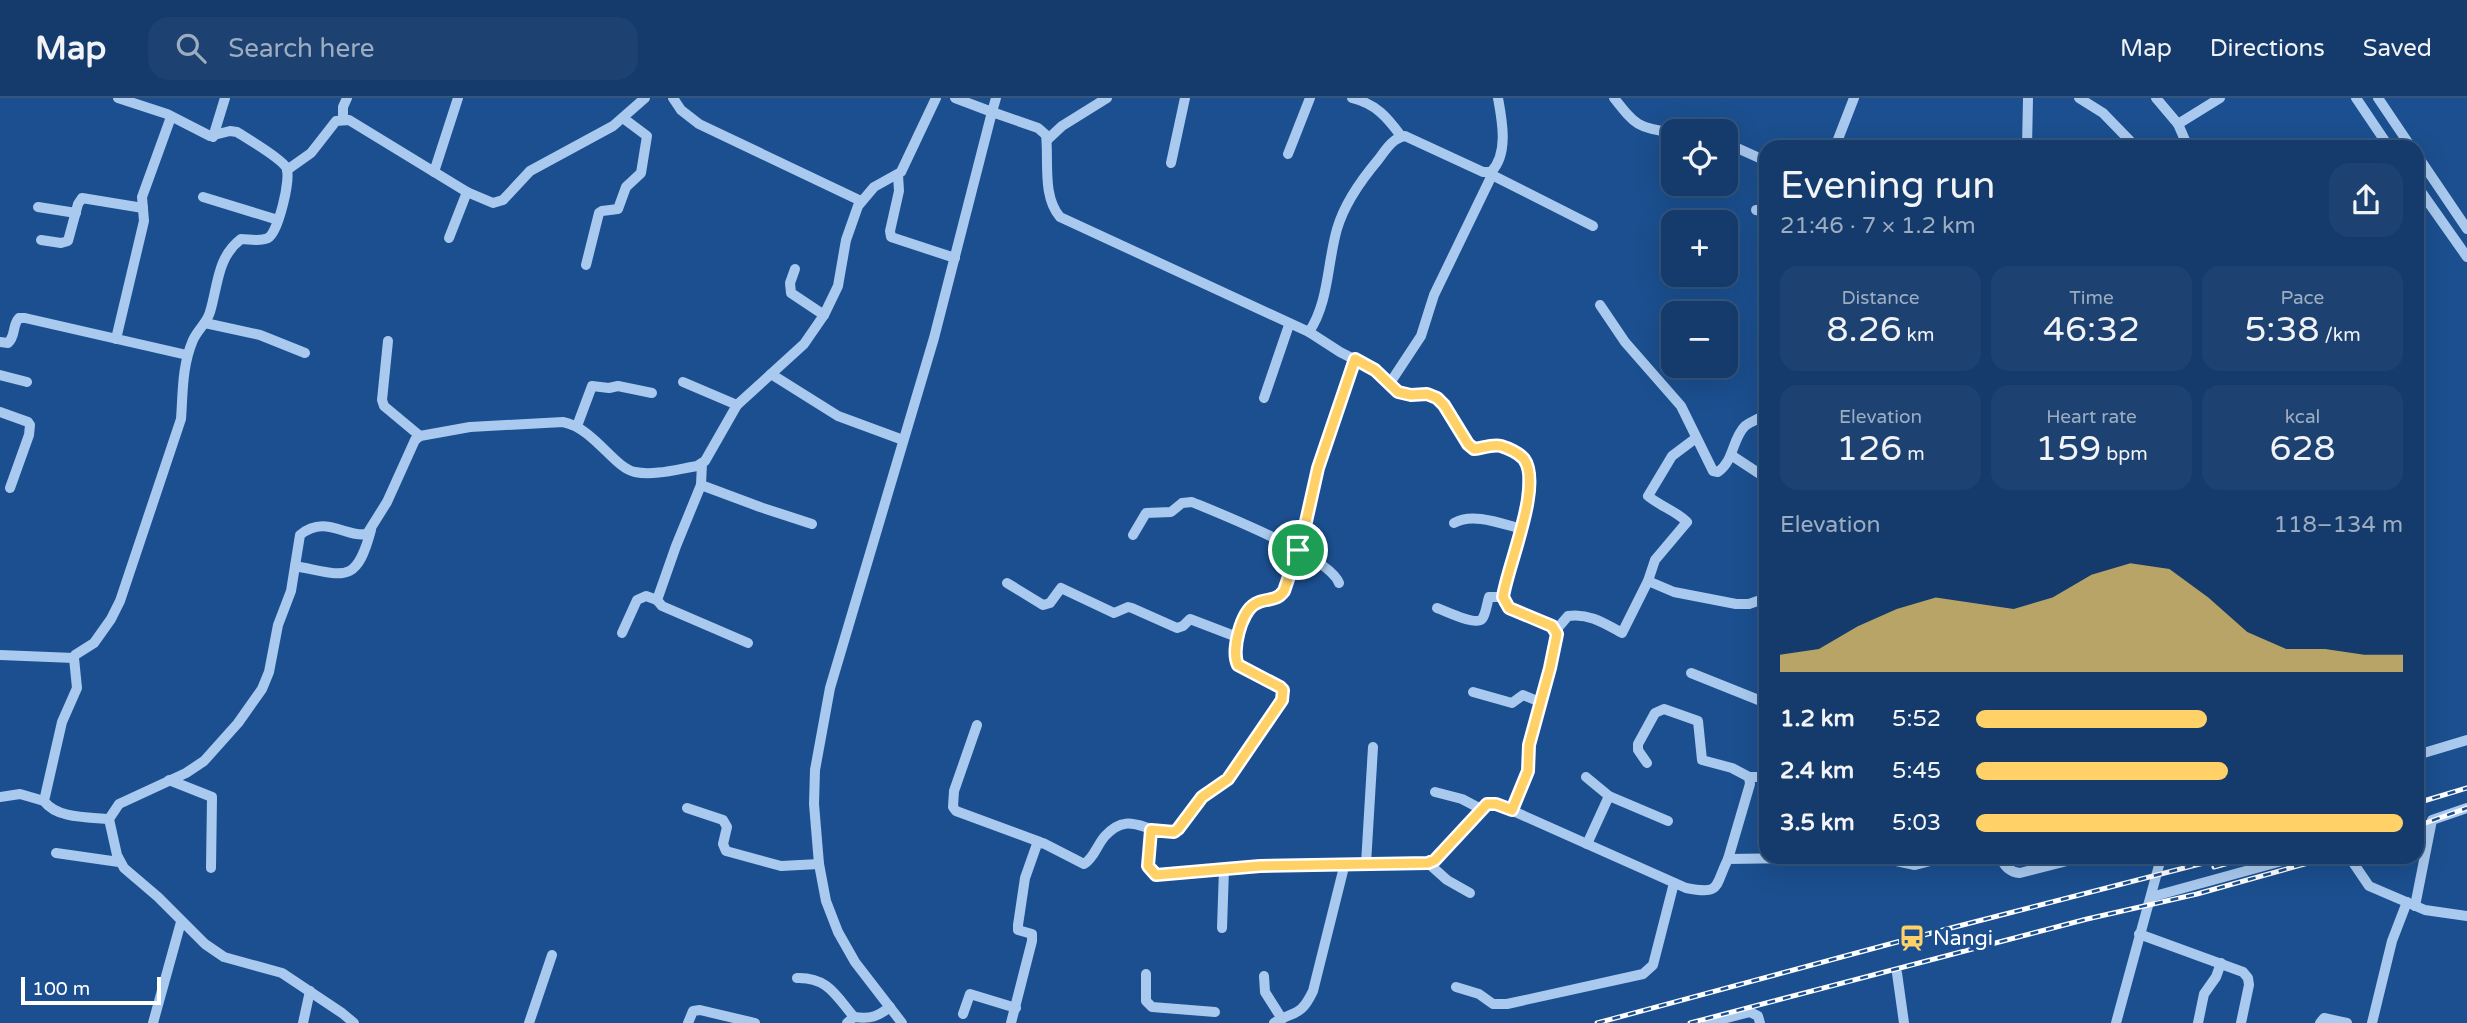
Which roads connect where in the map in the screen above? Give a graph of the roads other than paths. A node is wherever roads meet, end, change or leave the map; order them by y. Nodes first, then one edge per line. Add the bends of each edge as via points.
1 (118, 98) edge
2 (225, 98) edge
3 (347, 98) edge
4 (458, 98) edge
5 (645, 98) edge
6 (673, 98) edge
7 (955, 98) edge
8 (996, 98) edge
9 (1107, 98) edge
10 (1185, 98) edge
11 (1310, 98) edge
12 (1352, 98) edge
13 (1498, 98) edge
14 (1614, 98) edge
15 (1854, 98) edge
16 (2028, 98) edge
17 (2079, 98) edge
18 (2156, 98) edge
19 (2220, 98) edge
20 (2356, 98) edge
21 (2378, 98) edge
22 (930, 100) edge
23 (148, 103) edge
24 (992, 112) junction
25 (171, 117) junction
26 (623, 118) junction
27 (342, 120) junction
28 (2178, 124) junction
29 (1661, 131) edge
30 (213, 136) junction
31 (1401, 136) junction
32 (1047, 140) junction
33 (1838, 140) edge
34 (2027, 140) edge
35 (2130, 140) edge
36 (2185, 140) edge
37 (2384, 140) edge
38 (2406, 140) edge
39 (1738, 148) edge
40 (1288, 154) dead end
41 (1759, 158) edge
42 (1171, 163) dead end
43 (2424, 165) edge
44 (287, 170) junction
45 (434, 172) junction
46 (1490, 174) junction
47 (898, 175) junction
48 (467, 192) junction
49 (2424, 196) edge
50 (203, 197) dead end
51 (861, 201) junction
52 (38, 207) dead end
53 (143, 208) junction
54 (76, 213) junction
55 (278, 220) junction
56 (1593, 226) dead end
57 (2467, 229) edge
58 (449, 238) dead end
59 (41, 240) dead end
60 (955, 257) junction
61 (2467, 257) edge
62 (586, 265) dead end
63 (795, 269) dead end
64 (1600, 304) dead end
65 (824, 315) junction
66 (205, 323) junction
67 (1289, 325) junction
68 (1310, 332) junction
69 (116, 339) junction
70 (388, 341) dead end
71 (0, 342) edge
72 (305, 353) dead end
73 (187, 355) junction
74 (1355, 359) junction
75 (771, 374) junction
76 (0, 375) edge
77 (27, 382) dead end
78 (683, 382) dead end
79 (1390, 383) junction
80 (652, 393) dead end
81 (1264, 398) dead end
82 (737, 405) junction
83 (0, 412) edge
84 (1759, 418) edge
85 (577, 426) junction
86 (420, 436) junction
87 (1696, 438) junction
88 (903, 440) junction
89 (1731, 455) junction
90 (702, 463) junction
91 (1759, 473) edge
92 (701, 485) junction
93 (10, 488) dead end
94 (1454, 523) dead end
95 (812, 524) dead end
96 (1522, 529) junction
97 (371, 530) junction
98 (1133, 536) dead end
99 (1298, 550) junction
100 (295, 566) junction
101 (1648, 581) junction
102 (1007, 583) dead end
103 (1339, 583) dead end
104 (1503, 597) junction
105 (657, 600) junction
106 (1759, 600) edge
107 (1437, 608) dead end
108 (1556, 630) junction
109 (622, 632) dead end
110 (1237, 638) junction
111 (748, 643) dead end
112 (0, 655) edge
113 (74, 658) junction
114 (1691, 673) dead end
115 (1473, 692) dead end
116 (1759, 700) edge
117 (1540, 702) junction
118 (977, 725) dead end
119 (2467, 740) edge
120 (1373, 747) dead end
121 (2424, 753) edge
122 (1647, 763) dead end
123 (1586, 777) dead end
124 (1749, 777) junction
125 (1759, 777) edge
126 (169, 780) junction
127 (1435, 792) dead end
128 (1609, 796) junction
129 (0, 797) edge
130 (44, 801) junction
131 (687, 808) dead end
132 (2467, 808) edge
133 (1481, 809) junction
134 (1512, 810) junction
135 (109, 819) junction
136 (1668, 821) dead end
137 (1151, 830) junction
138 (1040, 842) junction
139 (1587, 844) junction
140 (2424, 852) edge
141 (56, 853) dead end
142 (1728, 859) junction
143 (1759, 859) edge
144 (119, 862) junction
145 (1345, 863) junction
146 (1428, 863) junction
147 (819, 864) junction
148 (1366, 864) junction
149 (2004, 864) edge
150 (2055, 864) edge
151 (2159, 864) edge
152 (2271, 864) edge
153 (2354, 864) edge
154 (2421, 864) edge
155 (211, 868) dead end
156 (1224, 869) junction
157 (1674, 883) junction
158 (1471, 893) dead end
159 (2151, 897) junction
160 (2411, 904) junction
161 (2467, 916) edge
162 (181, 922) junction
163 (1222, 929) dead end
164 (2139, 934) junction
165 (552, 956) dead end
166 (2221, 963) junction
167 (1897, 973) dead end
168 (1146, 974) dead end
169 (1264, 976) dead end
170 (797, 978) dead end
171 (1456, 987) dead end
172 (310, 991) junction
173 (890, 1007) junction
174 (1016, 1008) junction
175 (1215, 1012) dead end
176 (963, 1014) dead end
177 (851, 1020) edge
178 (1278, 1021) edge
179 (153, 1023) edge
180 (303, 1023) edge
181 (354, 1023) edge
182 (529, 1023) edge
183 (688, 1023) edge
184 (755, 1023) edge
185 (902, 1023) edge
186 (1011, 1023) edge
187 (1707, 1023) edge
188 (1760, 1023) edge
189 (1904, 1023) edge
190 (2116, 1023) edge
191 (2198, 1023) edge
192 (2241, 1023) edge
193 (2320, 1023) edge
194 (2347, 1023) edge
195 (2372, 1023) edge

1 - 23 street
2 - 30 street
3 - 27 street
4 - 45 street
5 - 26 street
6 - 51 street via 699,124
7 - 24 street
8 - 24 street
9 - 32 street
10 - 42 street
11 - 40 street
12 - 31 street via 1386,115
13 - 46 street via 1502,142 1499,161
14 - 29 street via 1633,122
15 - 33 street
16 - 34 street
17 - 35 street
18 - 28 street
19 - 28 street
20 - 37 street
21 - 38 street
22 - 47 street
23 - 25 street
24 - 32 street via 1038,128
24 - 60 street
25 - 30 street
25 - 53 street via 142,197
26 - 48 street via 530,172 503,200 493,203
26 - 62 street via 647,136 641,173 626,187 618,209 599,214
27 - 44 street via 332,125 311,153
27 - 45 street via 356,122
28 - 36 street
30 - 44 street via 237,132
31 - 46 street
31 - 68 street via 1371,167 1339,221 1320,314
32 - 67 street via 1047,174 1060,217
39 - 41 street
43 - 57 street
44 - 55 street
45 - 48 street
46 - 56 street
46 - 79 street via 1434,295 1421,336
47 - 51 street via 874,187
47 - 60 street via 891,237
48 - 58 street
49 - 61 street
50 - 55 street
51 - 65 street via 846,240 838,286
52 - 54 street
53 - 54 street via 86,198
53 - 69 street via 144,221
54 - 59 street via 68,241
55 - 66 street via 265,240 241,239 233,246 218,272
60 - 88 street
63 - 65 street via 791,293
64 - 87 street via 1625,342 1681,406
65 - 75 street via 804,344
66 - 72 street via 260,335
66 - 73 street
67 - 68 street
67 - 81 street
68 - 74 street
69 - 71 street via 19,318 11,340
69 - 73 street
70 - 86 street via 384,406
73 - 113 street via 181,419 120,601 94,643
74 - 79 street
74 - 99 street via 1318,468
75 - 82 street
75 - 88 street via 838,416
76 - 77 street
78 - 82 street
79 - 96 street via 1398,392 1437,398 1474,449 1501,446 1520,455 1529,475
80 - 85 street via 592,386
82 - 90 street
83 - 93 street via 30,425
84 - 89 street via 1742,429
85 - 86 street via 525,423
85 - 90 street via 624,467 637,472
86 - 97 street
87 - 89 street via 1713,471 1723,470
87 - 101 street via 1672,456 1648,496 1687,522 1655,560
88 - 147 street via 830,688 819,743 814,804
89 - 91 street
90 - 92 street
92 - 95 street
92 - 105 street
94 - 96 street via 1466,518
96 - 104 street
97 - 100 street via 365,554 351,572
97 - 100 street via 363,535 335,527 304,532
98 - 99 street via 1146,513 1171,512 1187,501
99 - 103 street via 1331,570
99 - 110 street via 1280,597 1253,604
100 - 126 street via 262,689 211,754
101 - 106 street via 1674,592 1736,604
101 - 108 street via 1622,633 1593,616 1575,615 1568,616
102 - 110 street via 1043,605 1061,588 1114,613 1128,607 1177,628 1190,619
104 - 107 street via 1489,597 1478,621
104 - 108 street via 1509,608
105 - 109 street via 646,596 637,600
105 - 111 street
108 - 117 street
110 - 137 street via 1238,665 1280,687 1282,700 1228,779 1202,797 1178,829
112 - 113 street
113 - 130 street via 77,688 62,722
114 - 116 street
115 - 117 street via 1508,702 1523,695
117 - 134 street via 1525,781
118 - 138 street via 954,791 953,807
119 - 121 street
120 - 148 street
122 - 124 street via 1638,744 1655,713 1664,709 1698,722 1705,762
123 - 128 street
124 - 125 street
124 - 142 street
126 - 135 street via 118,804
126 - 155 street via 212,797
127 - 133 street
128 - 136 street
128 - 139 street
129 - 130 street via 20,794
130 - 135 street via 62,813
131 - 147 street via 723,820 726,851 780,866
132 - 140 street via 2432,820
133 - 134 street via 1496,804
133 - 146 street
134 - 139 street
135 - 144 street
137 - 138 street via 1120,824 1084,864
137 - 156 street via 1148,866 1156,875
138 - 174 street via 1021,893 1018,928 1033,937
139 - 157 street
141 - 144 street
142 - 143 street
142 - 157 street via 1713,890
144 - 162 street
145 - 148 street
145 - 156 street
145 - 178 street via 1313,991 1295,1015
146 - 148 street
146 - 158 street
147 - 173 street via 838,932
149 - 150 street via 2020,873
151 - 159 street
152 - 159 street
153 - 160 street via 2369,886
154 - 160 street
156 - 163 street
157 - 171 street via 1653,965 1643,974 1507,1004 1493,1004
159 - 164 street
160 - 161 street
160 - 195 street via 2392,941
162 - 172 street via 224,957 282,973
162 - 179 street
164 - 166 street
164 - 190 street
165 - 182 street
166 - 191 street via 2204,994
166 - 192 street via 2248,978
167 - 189 street
168 - 175 street via 1146,1001 1160,1013
169 - 178 street via 1265,992
170 - 177 street via 823,983
172 - 180 street
172 - 181 street
173 - 177 street via 872,1019
173 - 185 street
174 - 176 street via 970,995
174 - 186 street
183 - 184 street via 695,1010
187 - 188 street via 1750,1012 1759,1016
193 - 194 street via 2324,1018

